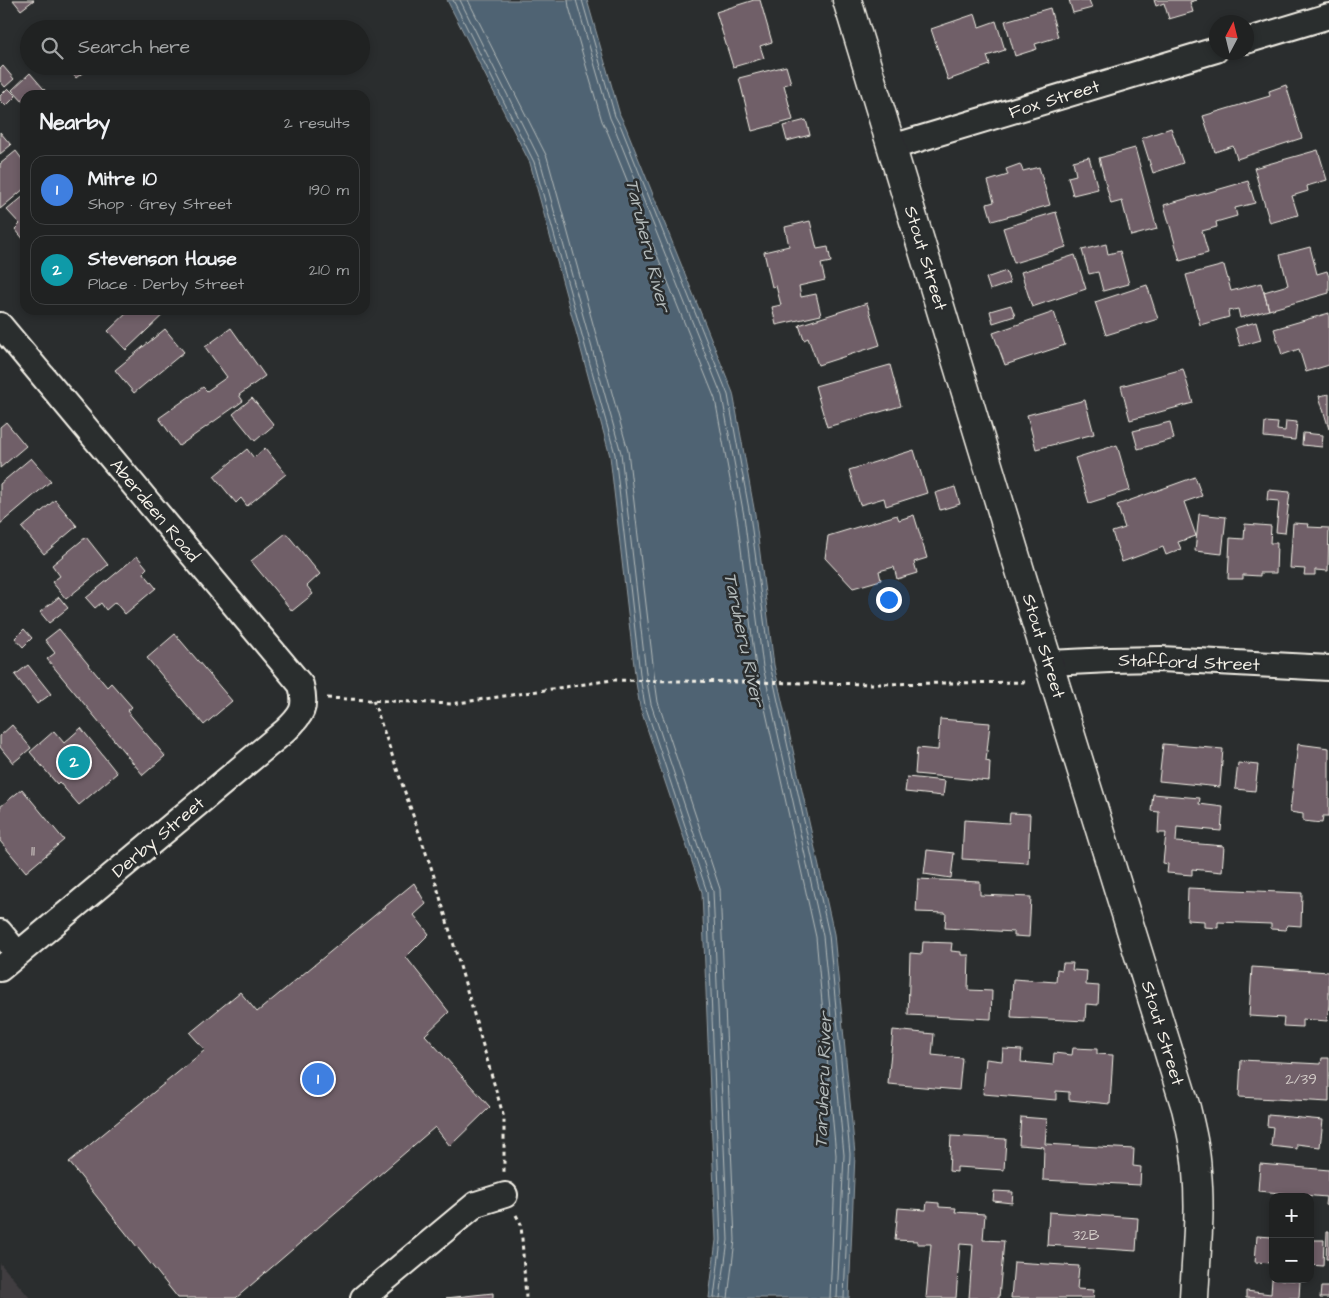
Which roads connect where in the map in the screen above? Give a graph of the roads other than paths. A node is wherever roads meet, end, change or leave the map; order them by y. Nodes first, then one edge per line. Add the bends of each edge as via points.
1 (847, 0) edge
2 (1329, 16) edge
3 (1254, 39) edge
4 (1209, 52) edge
5 (892, 147) junction
6 (0, 325) edge
7 (1329, 668) edge
8 (1052, 673) junction
9 (305, 698) joint
10 (0, 932) edge
11 (9, 962) edge
12 (504, 1195) road end
13 (363, 1298) edge
14 (1194, 1298) edge

1 - 5 street, Stout Street
2 - 3 street
4 - 5 street, Fox Street
5 - 8 street, Stout Street
6 - 9 street, Aberdeen Road via 301,685
7 - 8 street, Stafford Street via 1160,659 1110,660
8 - 14 street, Stout Street via 1186,1108 1193,1140 1199,1203
9 - 11 street, Derby Street via 297,720 285,731
10 - 11 street
12 - 13 street via 476,1204

